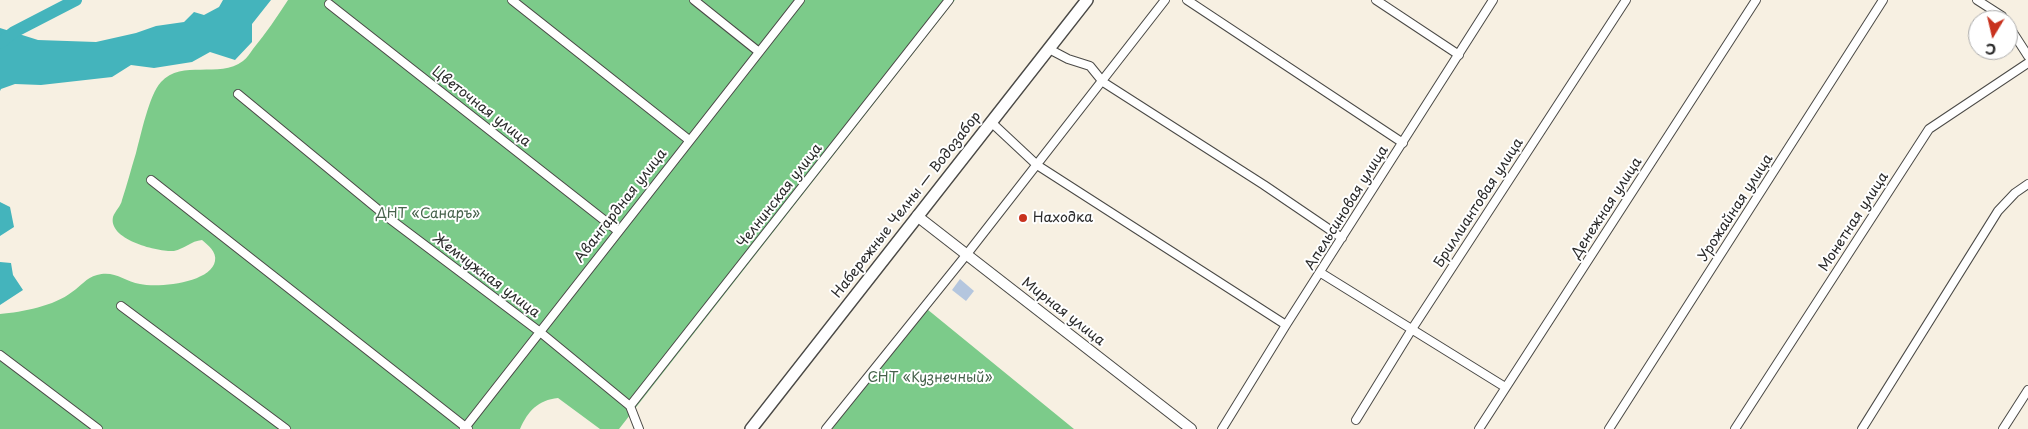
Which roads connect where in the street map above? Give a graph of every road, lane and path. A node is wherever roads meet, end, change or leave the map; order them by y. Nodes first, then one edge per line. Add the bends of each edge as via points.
1 (512, 0) edge
2 (694, 0) edge
3 (800, 0) edge
4 (949, 0) edge
5 (1087, 0) edge
6 (1166, 0) edge
7 (1187, 0) edge
8 (1376, 0) edge
9 (1493, 0) edge
10 (1626, 0) edge
11 (1756, 0) edge
12 (1884, 0) edge
13 (1977, 0) edge
14 (329, 4) dead end
15 (1993, 10) edge
16 (2018, 40) edge
17 (1049, 49) junction
18 (759, 52) junction
19 (1459, 54) junction
20 (2028, 56) edge
21 (2028, 63) edge
22 (1103, 82) junction
23 (238, 94) dead end
24 (991, 122) junction
25 (689, 140) junction
26 (1403, 143) junction
27 (1037, 165) junction
28 (151, 180) dead end
29 (2028, 184) edge
30 (917, 216) junction
31 (618, 230) junction
32 (1342, 238) junction
33 (967, 254) junction
34 (1321, 273) junction
35 (121, 306) dead end
36 (1286, 325) junction
37 (1412, 330) junction
38 (540, 332) junction
39 (0, 355) edge
40 (1505, 388) junction
41 (2028, 390) edge
42 (630, 406) junction
43 (1356, 420) dead end
44 (466, 428) edge
45 (98, 429) edge
46 (286, 429) edge
47 (639, 429) edge
48 (751, 429) edge
49 (826, 429) edge
50 (1191, 429) edge
51 (1222, 429) edge
52 (1479, 429) edge
53 (1609, 429) edge
54 (1735, 429) edge
55 (1862, 429) edge
56 (2003, 429) edge

1 - 25 street
2 - 18 street
3 - 18 street, Авангардная улица
4 - 42 street, Челнинская улица
5 - 17 main road, Набережные Челны — Водозабор
6 - 22 street
7 - 26 street
8 - 19 street
9 - 19 street, Апельсиновая улица
10 - 37 street, Бриллиантовая улица
11 - 40 street, Денежная улица
12 - 53 street, Урожайная улица
13 - 15 street
14 - 31 street, Цветочная улица
16 - 20 street
17 - 22 street via 1090,66
17 - 24 main road, Набережные Челны — Водозабор
18 - 25 street, Авангардная улица
19 - 26 street, Апельсиновая улица
21 - 54 street, Монетная улица via 1929,129
22 - 27 street
22 - 32 street
23 - 38 street, Жемчужная улица via 386,216
24 - 27 street
24 - 30 main road, Набережные Челны — Водозабор
25 - 31 street, Авангардная улица
26 - 32 street, Апельсиновая улица
27 - 33 street
27 - 36 street
28 - 44 street
29 - 55 street via 2014,193 1998,211
30 - 33 street, Мирная улица
30 - 48 main road, Набережные Челны — Водозабор
31 - 38 street, Авангардная улица
32 - 34 street, Апельсиновая улица
33 - 49 street
33 - 50 street, Мирная улица
34 - 36 street, Апельсиновая улица
34 - 37 street
35 - 46 street
36 - 51 street, Апельсиновая улица
37 - 40 street
37 - 43 street, Бриллиантовая улица
38 - 42 street, Жемчужная улица
38 - 44 street, Авангардная улица
39 - 45 street
40 - 52 street, Денежная улица
41 - 56 street
42 - 47 street, Жемчужная улица

